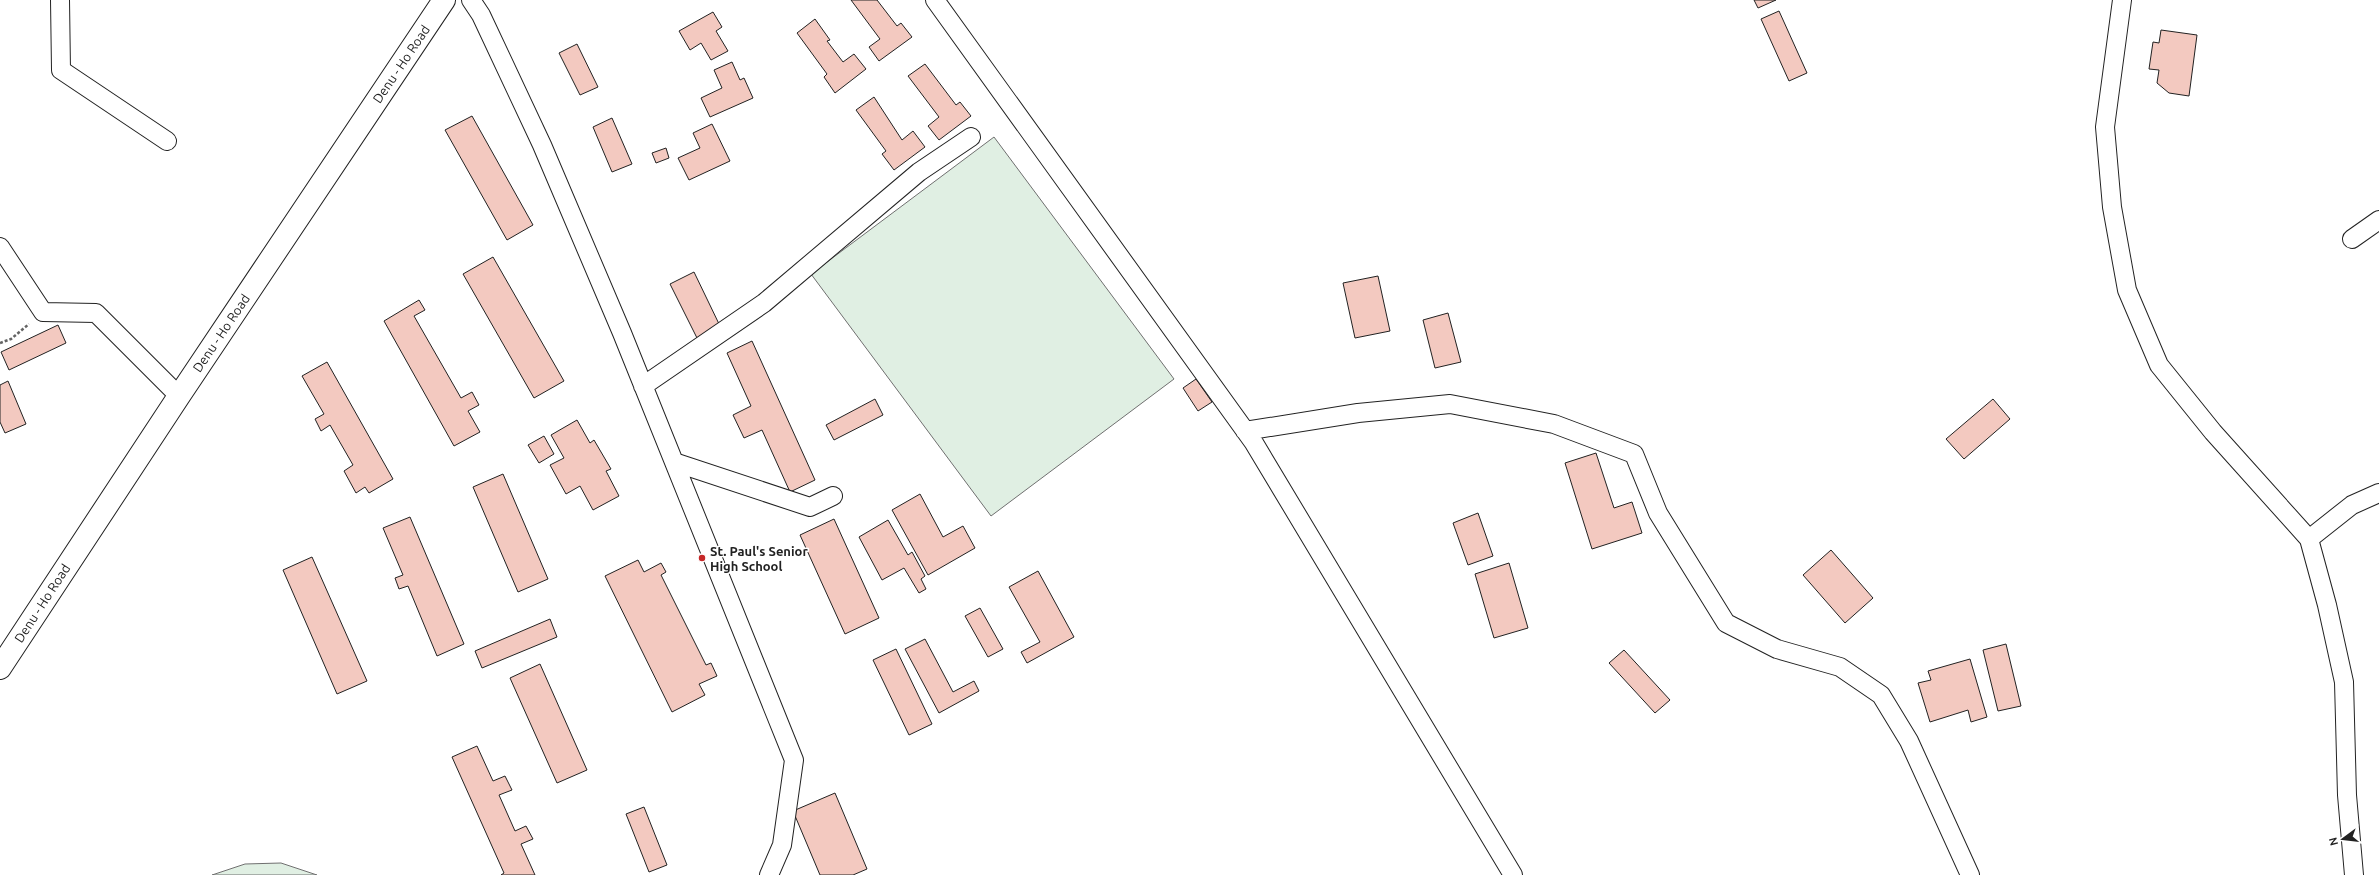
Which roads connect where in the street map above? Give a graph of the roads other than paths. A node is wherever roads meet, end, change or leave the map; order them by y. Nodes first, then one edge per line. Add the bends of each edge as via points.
1 (60, 0) edge
2 (444, 0) edge
3 (471, 0) edge
4 (936, 0) edge
5 (2122, 0) edge
6 (972, 137) dead end
7 (167, 141) dead end
8 (2379, 220) edge
9 (2352, 239) dead end
10 (0, 247) edge
11 (643, 386) junction
12 (179, 396) junction
13 (1245, 431) junction
14 (674, 462) junction
15 (2379, 493) edge
16 (833, 496) dead end
17 (2309, 540) junction
18 (0, 668) edge
19 (770, 875) edge
20 (1512, 875) edge
21 (1970, 875) edge
22 (2354, 875) edge

1 - 7 street via 61,70
2 - 12 main road, Denu - Ho Road
3 - 11 street via 481,15 542,145
4 - 13 street
5 - 17 street via 2105,127 2112,207 2127,290 2159,365 2213,432
6 - 11 street via 919,172 764,303
8 - 9 street
10 - 12 street via 43,312 96,313
11 - 14 street
12 - 18 main road, Denu - Ho Road
13 - 20 street
13 - 21 street via 1358,414 1450,404 1554,424 1634,454 1658,513 1726,623 1778,649 1840,667 1881,696 1909,741
14 - 16 street via 810,507
14 - 19 street via 794,760 782,845
15 - 17 street via 2352,504
17 - 22 street via 2344,682 2346,795

